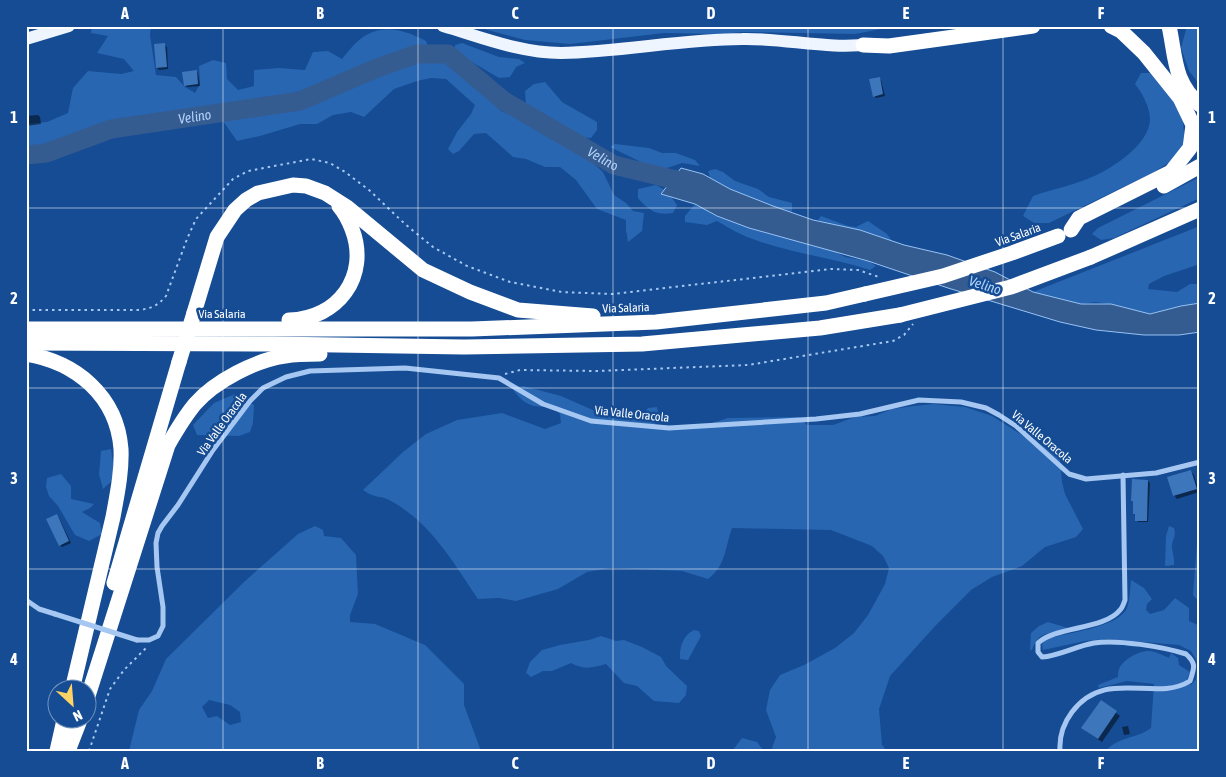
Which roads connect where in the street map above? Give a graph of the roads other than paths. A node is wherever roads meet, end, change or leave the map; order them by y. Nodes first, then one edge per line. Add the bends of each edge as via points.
1 (69, 26) edge
2 (443, 26) edge
3 (977, 26) edge
4 (1032, 26) edge
5 (1111, 26) edge
6 (1132, 26) edge
7 (1169, 26) edge
8 (1178, 26) edge
9 (26, 39) edge
10 (1172, 43) junction
11 (863, 45) junction
12 (1144, 53) junction
13 (1200, 105) edge
14 (1200, 166) edge
15 (333, 199) junction
16 (1200, 209) edge
17 (1064, 233) junction
18 (656, 322) junction
19 (26, 329) edge
20 (61, 329) junction
21 (26, 343) edge
22 (464, 347) junction
23 (26, 354) edge
24 (1200, 462) edge
25 (1123, 476) junction
26 (26, 600) edge
27 (74, 680) edge
28 (85, 680) edge
29 (93, 680) edge
30 (62, 730) edge
31 (71, 730) edge
32 (75, 730) edge
33 (57, 751) edge
34 (66, 751) edge
35 (1060, 751) edge

1 - 9 main road
2 - 11 main road via 488,40 559,53 706,40
3 - 11 main road
4 - 11 highway via 889,46
5 - 12 highway
6 - 12 highway
7 - 10 highway
8 - 10 highway
10 - 13 highway via 1179,77
12 - 17 highway via 1180,98 1193,125 1190,148 1171,172 1079,218
14 - 17 highway, Via Salaria via 1146,196
15 - 18 highway via 423,270 470,292 518,310
15 - 20 highway via 348,219 357,242 356,271 339,300 316,316 302,320
15 - 28 highway, bridge via 306,186 293,185 258,193 235,210 217,237
16 - 22 highway, bridge via 1091,257 1010,287 900,316 820,328 642,344
17 - 18 highway, Via Salaria, bridge via 943,276 826,303
18 - 20 highway, Via Salaria via 472,329
19 - 20 highway, Via Salaria
21 - 22 highway
22 - 29 highway via 286,356 252,366 196,403 168,446
23 - 27 highway via 63,365 92,385 105,400 118,432 121,465 118,489
24 - 25 street, Via Valle Oracola via 1156,474
25 - 26 street, Via Valle Oracola, bridge via 1086,479 1069,474 1010,422 986,408 961,402 919,400 860,414 816,419 670,428 591,421 543,404 499,378 405,368 310,371 286,377 263,388 250,401 158,533 157,568 163,626 158,636 137,640 39,609
25 - 35 street via 1125,600 1111,617 1044,638 1038,643 1038,652 1042,657 1095,643 1130,644 1186,654 1194,667 1190,681 1184,685 1166,689 1119,687 1088,697 1066,721
30 - 33 highway
31 - 34 highway
32 - 34 highway

